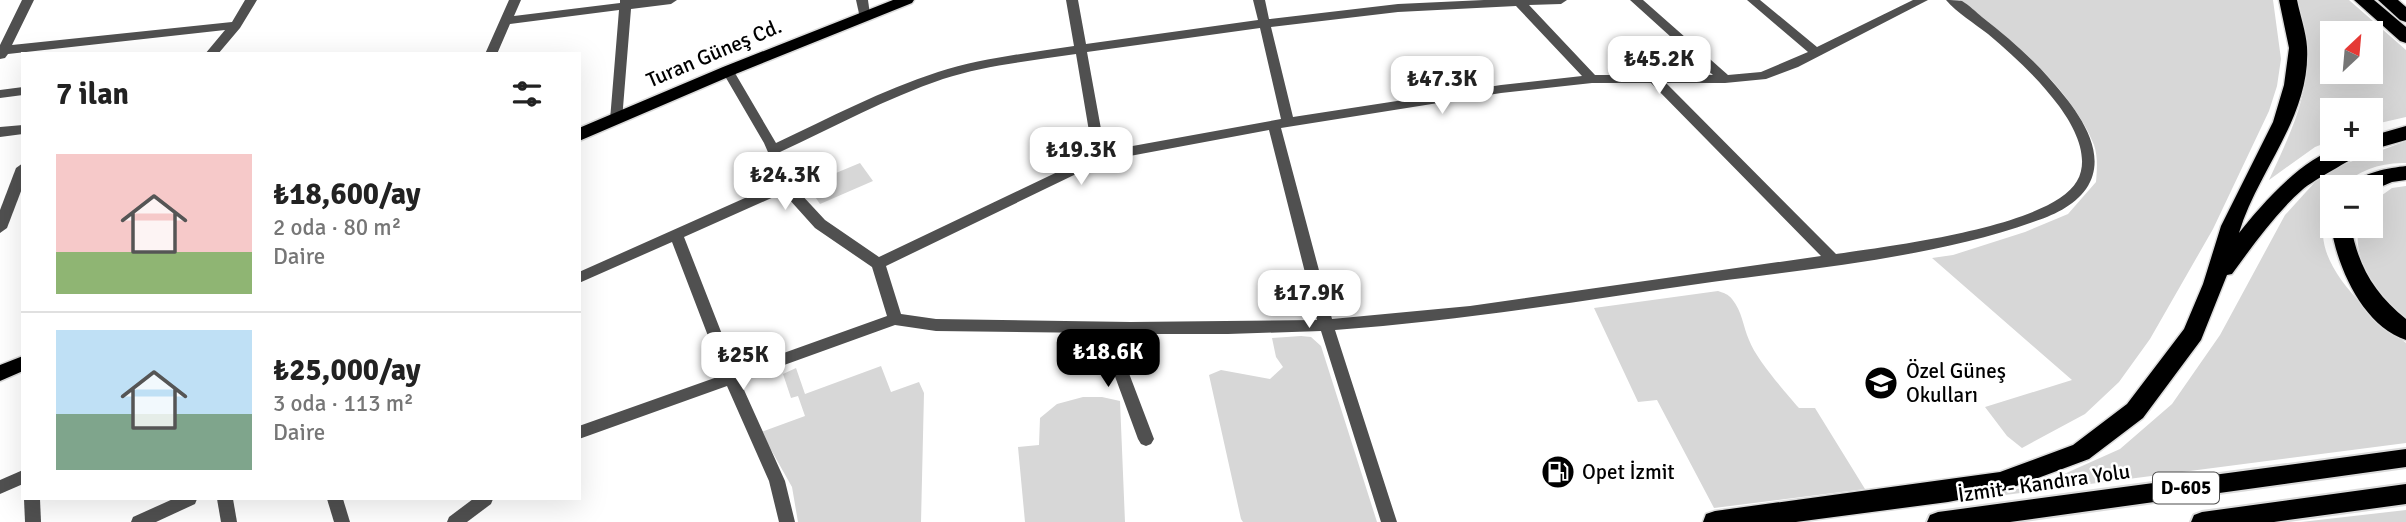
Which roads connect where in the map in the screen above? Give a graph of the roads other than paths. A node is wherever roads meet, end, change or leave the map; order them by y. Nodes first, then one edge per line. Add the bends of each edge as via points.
1 (28, 0) edge
2 (251, 0) edge
3 (515, 0) edge
4 (670, 0) edge
5 (906, 0) edge
6 (1072, 0) edge
7 (1259, 0) edge
8 (1561, 0) edge
9 (1636, 0) edge
10 (1753, 0) edge
11 (1922, 0) edge
12 (1952, 0) edge
13 (2288, 0) edge
14 (2363, 0) edge
15 (2387, 0) edge
16 (1519, 1) edge
17 (625, 3) edge
18 (863, 8) edge
19 (2406, 16) edge
20 (507, 21) junction
21 (1266, 24) junction
22 (236, 25) junction
23 (2406, 37) edge
24 (1080, 51) junction
25 (213, 52) edge
26 (492, 52) edge
27 (1815, 52) junction
28 (1, 54) edge
29 (728, 71) junction
30 (1592, 79) junction
31 (1725, 79) junction
32 (1655, 80) junction
33 (21, 91) edge
34 (0, 94) edge
35 (616, 120) junction
36 (1281, 124) junction
37 (21, 129) edge
38 (0, 132) edge
39 (2406, 133) edge
40 (581, 134) edge
41 (2383, 140) edge
42 (772, 149) junction
43 (1100, 157) junction
44 (2330, 161) edge
45 (21, 173) edge
46 (2406, 173) edge
47 (2383, 178) edge
48 (788, 186) junction
49 (0, 228) edge
50 (676, 235) junction
51 (2343, 238) edge
52 (1833, 260) junction
53 (878, 264) junction
54 (581, 277) edge
55 (2214, 284) junction
56 (895, 319) junction
57 (1326, 325) junction
58 (1104, 326) junction
59 (2406, 331) edge
60 (21, 364) edge
61 (0, 373) edge
62 (731, 377) junction
63 (581, 432) edge
64 (1146, 439) dead end
65 (2406, 458) edge
66 (21, 478) edge
67 (0, 487) edge
68 (2406, 494) edge
69 (32, 500) edge
70 (187, 500) edge
71 (226, 500) edge
72 (335, 500) edge
73 (484, 500) edge
74 (33, 522) edge
75 (139, 522) edge
76 (229, 522) edge
77 (342, 522) edge
78 (455, 522) edge
79 (787, 522) edge
80 (1389, 522) edge
81 (1715, 522) edge
82 (1938, 522) edge
83 (2202, 522) edge

1 - 28 street
2 - 22 street
3 - 20 street
4 - 17 street
5 - 18 main road, Turan Güneş Cd.
6 - 24 street
7 - 21 street
8 - 16 street
9 - 31 street
10 - 27 street
11 - 27 street
12 - 52 street via 2017,54 2072,117 2091,160 2085,181 2065,202 2030,218 1958,239
13 - 55 highway via 2298,48 2290,98 2283,122 2231,226
14 - 23 highway
15 - 19 highway
16 - 21 street via 1398,8
16 - 30 street
17 - 20 street
17 - 35 street
18 - 29 main road, Turan Güneş Cd.
20 - 26 street
21 - 24 street
21 - 36 street
22 - 25 street
22 - 28 street
24 - 42 street via 995,62 942,75
24 - 43 street
27 - 31 street via 1762,76
29 - 35 main road, Turan Güneş Cd.
29 - 42 street
30 - 32 street
30 - 36 street
31 - 32 street
32 - 52 street
33 - 34 street
35 - 40 main road, Turan Güneş Cd.
36 - 43 street
36 - 57 street
37 - 38 street
39 - 41 highway
42 - 48 street
43 - 53 street
44 - 55 highway via 2311,170 2262,215
45 - 49 street
46 - 47 highway
48 - 50 street
48 - 53 street via 820,224
50 - 54 street
50 - 62 street
51 - 59 highway via 2347,263 2358,283
52 - 57 street
53 - 56 street
55 - 81 highway via 2193,334 2176,360 2135,411 2081,452 2000,482
56 - 58 street via 936,325
56 - 62 street
57 - 58 street
57 - 80 street
58 - 64 street
60 - 61 main road
62 - 63 street
62 - 79 street via 777,481
65 - 82 highway, İzmit - Kandıra Yolu / D-605
66 - 67 street
68 - 83 highway, D-605
69 - 74 street
70 - 75 street
71 - 76 street
72 - 77 street
73 - 78 street

